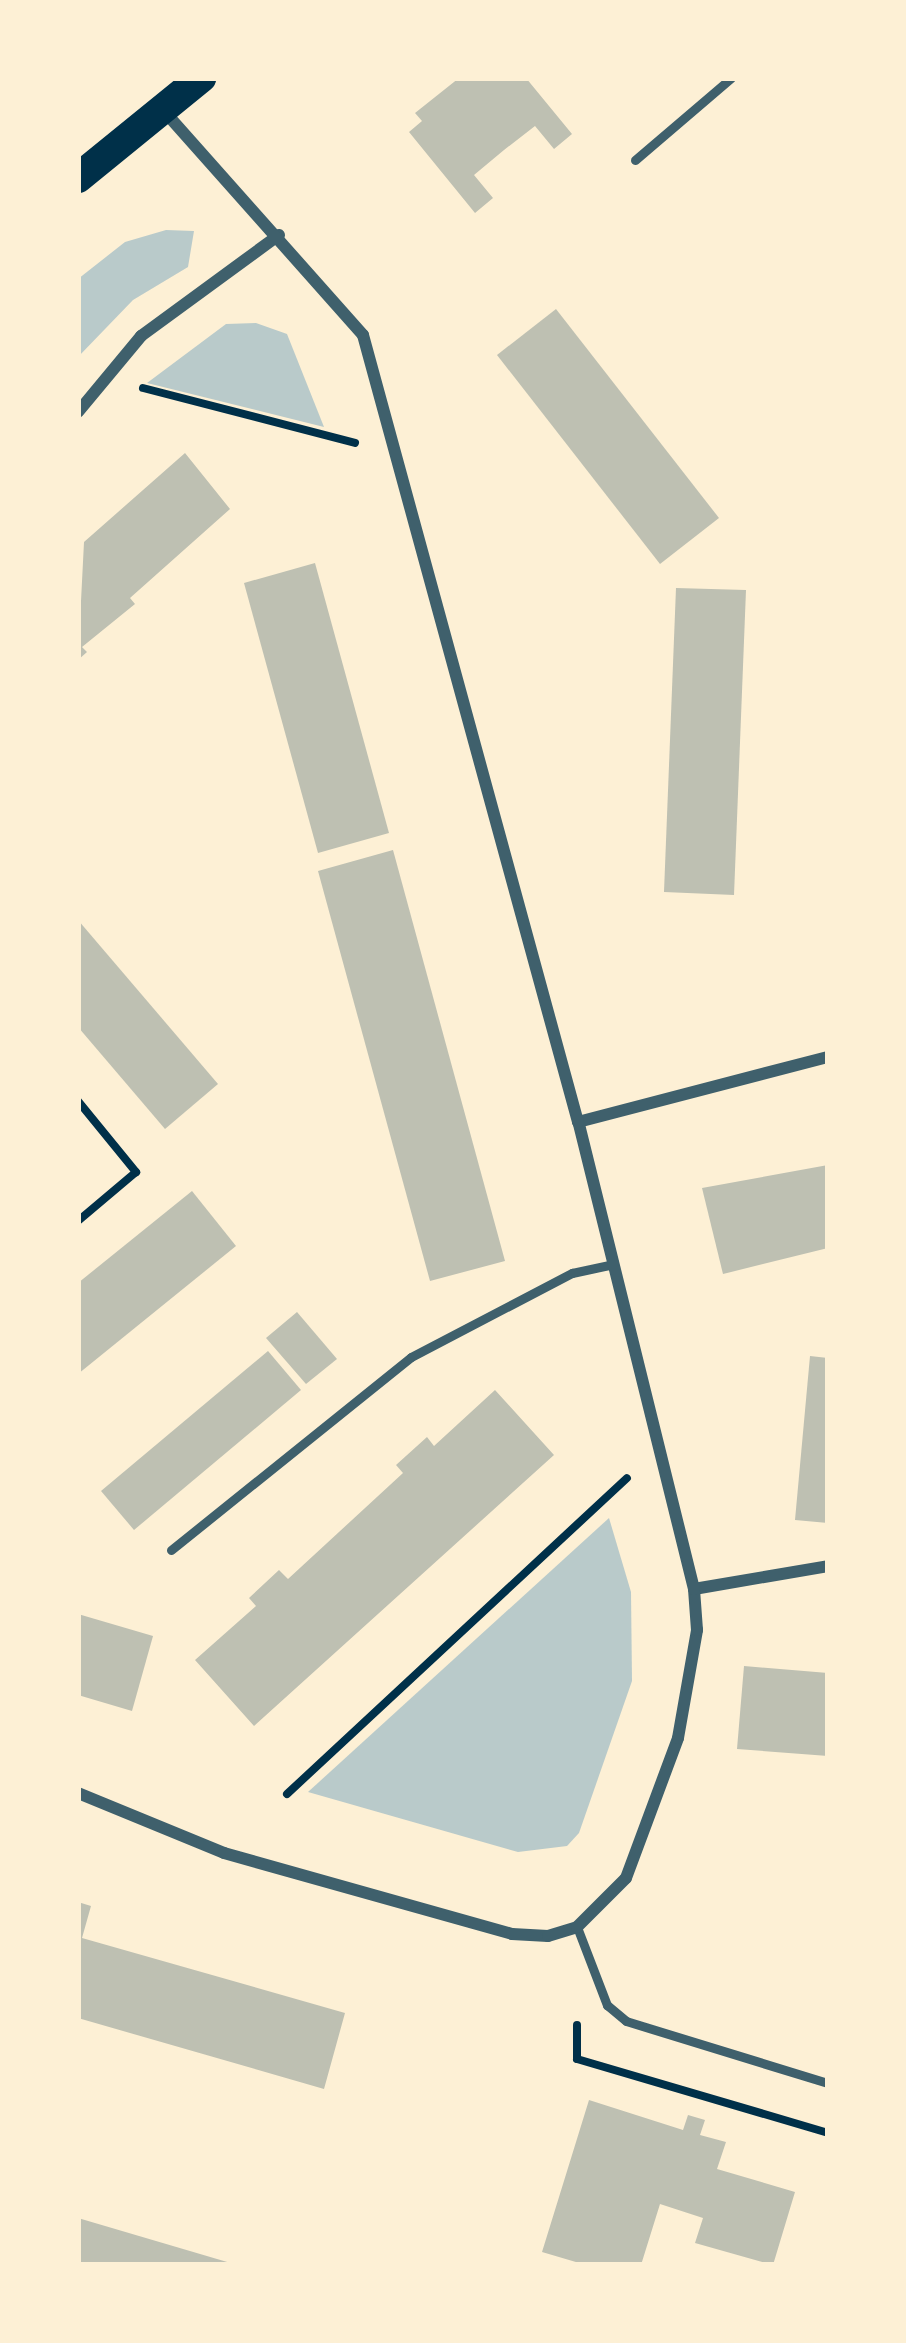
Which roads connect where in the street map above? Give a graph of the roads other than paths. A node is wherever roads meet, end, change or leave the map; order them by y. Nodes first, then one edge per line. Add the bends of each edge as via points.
1 (201, 78) edge
2 (731, 78) edge
3 (163, 110) junction
4 (635, 160) dead end
5 (78, 178) edge
6 (279, 235) junction
7 (78, 412) edge
8 (828, 1057) edge
9 (578, 1122) junction
10 (614, 1264) junction
11 (172, 1550) dead end
12 (828, 1566) edge
13 (694, 1588) junction
14 (78, 1793) edge
15 (577, 1927) junction
16 (828, 2084) edge

1 - 3 main road
2 - 4 lane
3 - 5 main road
3 - 6 street
6 - 7 street via 141,336
6 - 9 street via 363,335
8 - 9 street
9 - 10 street
10 - 11 lane via 572,1273 411,1357
10 - 13 street
12 - 13 street
13 - 15 street via 694,1665 678,1738 626,1878
14 - 15 street via 224,1853 512,1934
15 - 16 lane via 607,2005 626,2021

